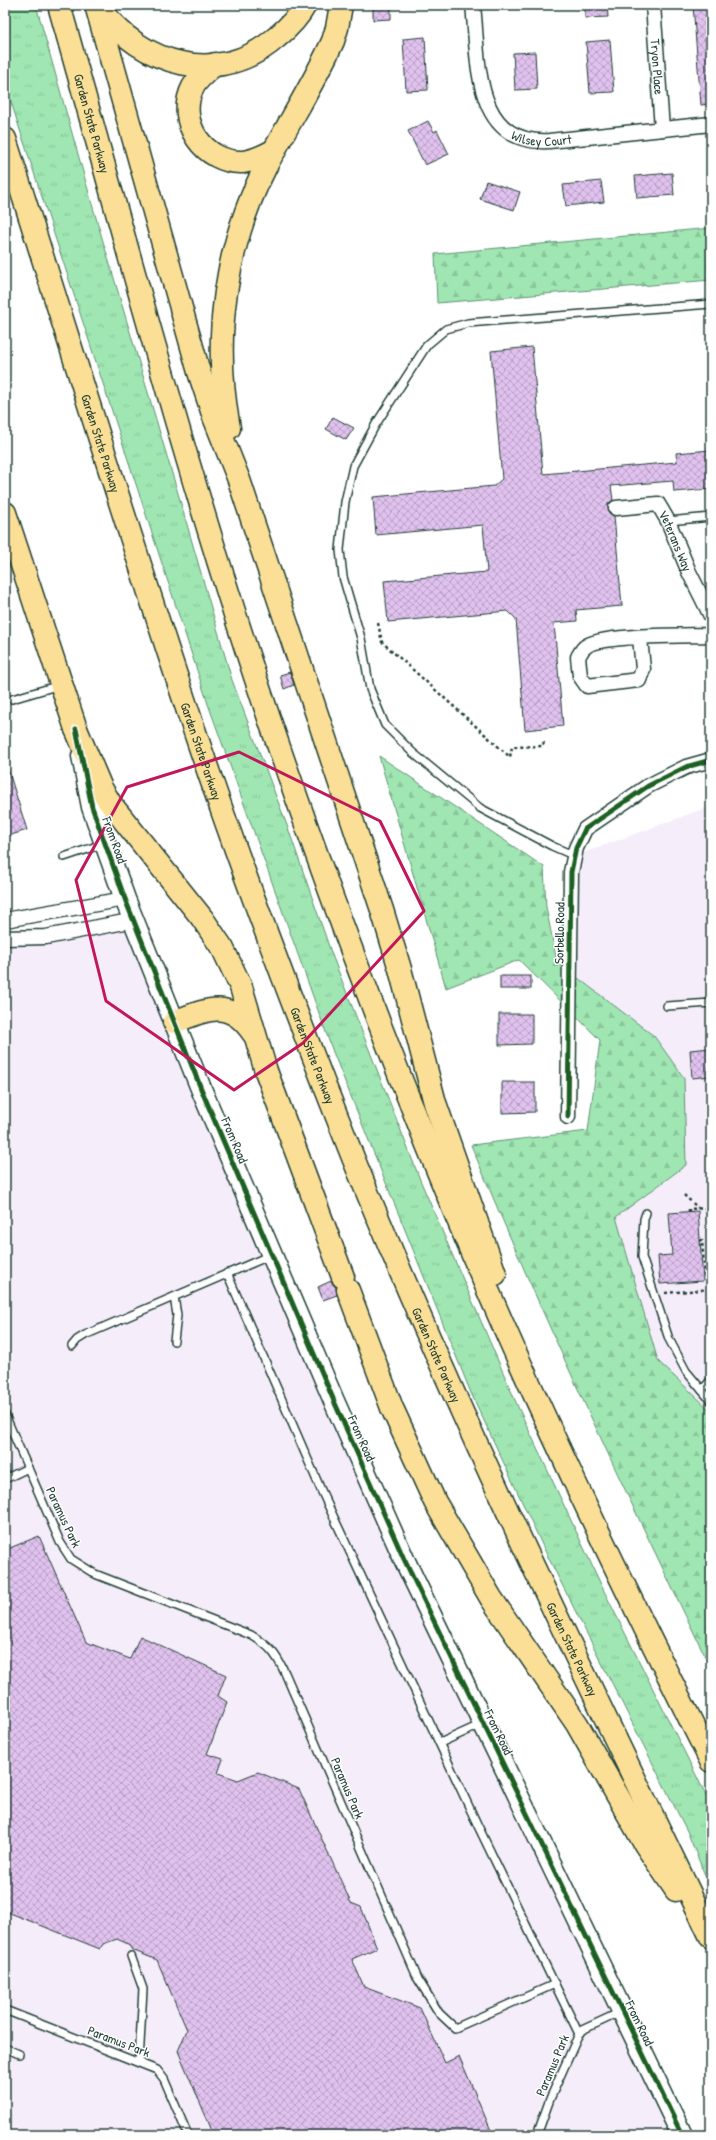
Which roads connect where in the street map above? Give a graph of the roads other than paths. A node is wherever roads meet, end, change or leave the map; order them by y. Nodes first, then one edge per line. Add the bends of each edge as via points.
1 (59, 5) edge
2 (97, 5) edge
3 (305, 5) edge
4 (341, 5) edge
5 (473, 5) edge
6 (653, 5) edge
7 (215, 64) junction
8 (711, 124) edge
9 (662, 129) junction
10 (5, 139) edge
11 (275, 150) junction
12 (711, 304) edge
13 (239, 480) junction
14 (616, 508) dead end
15 (5, 513) edge
16 (711, 517) edge
17 (668, 521) junction
18 (11, 544) edge
19 (711, 616) edge
20 (711, 635) edge
21 (640, 638) junction
22 (62, 684) junction
23 (12, 699) dead end
24 (76, 729) junction
25 (711, 760) edge
26 (104, 844) junction
27 (575, 856) junction
28 (64, 857) dead end
29 (125, 899) junction
30 (5, 920) edge
31 (134, 920) junction
32 (5, 938) edge
33 (711, 1003) edge
34 (666, 1006) dead end
35 (174, 1022) junction
36 (256, 1037) junction
37 (568, 1117) dead end
38 (646, 1212) dead end
39 (272, 1255) junction
40 (228, 1273) junction
41 (174, 1296) junction
42 (174, 1341) dead end
43 (72, 1346) dead end
44 (711, 1380) edge
45 (702, 1390) junction
46 (538, 1401) junction
47 (711, 1401) edge
48 (5, 1415) edge
49 (28, 1468) junction
50 (5, 1479) edge
51 (483, 1724) junction
52 (440, 1743) junction
53 (711, 1761) edge
54 (711, 1937) edge
55 (711, 1942) edge
56 (131, 1956) dead end
57 (555, 1984) junction
58 (5, 2010) edge
59 (623, 2012) junction
60 (579, 2034) junction
61 (5, 2048) edge
62 (19, 2054) dead end
63 (139, 2062) junction
64 (188, 2135) edge
65 (537, 2135) edge
66 (682, 2135) edge

1 - 46 main road, Garden State Parkway via 199,497 281,753 371,999 469,1244
2 - 7 main road via 118,29 145,50 176,63
2 - 13 main road via 199,372
3 - 7 main road via 295,20 270,43 243,58
4 - 11 main road via 337,28 327,54
5 - 9 street, Wilsey Court via 482,91 497,120 509,131 536,142
6 - 9 street, Tryon Place
7 - 11 main road via 199,78 190,97 190,120 197,140 213,155 232,161 254,160
8 - 9 street, Wilsey Court
10 - 54 main road, Garden State Parkway via 200,748 290,995 346,1138 388,1241 493,1480
11 - 13 main road via 256,187 237,236 223,311 223,384
12 - 27 lane via 468,323 446,329 427,345 376,424 353,466 345,502 340,550 343,577 361,638 370,689 385,725 412,752 480,808
13 - 46 main road via 384,916 444,1132 479,1225
14 - 17 street, Veterans Way via 658,504
15 - 18 main road, From Road
16 - 17 lane
17 - 19 street, Veterans Way
18 - 22 main road, From Road
20 - 21 street
21 - 21 street via 600,641 585,646 578,657 580,676 587,686 638,680 643,669
22 - 23 lane
22 - 24 main road, From Road
24 - 26 street, From Road via 92,807
24 - 36 main road via 110,803 191,902 223,949 241,987
25 - 27 street, Sorbello Road via 686,767 648,786 585,829
26 - 28 lane
26 - 29 street, From Road
27 - 37 street, Sorbello Road via 571,872
29 - 30 street
29 - 31 street, From Road
31 - 32 street via 46,937
31 - 35 street, From Road
33 - 34 lane
35 - 36 main road via 203,1011 226,1009 241,1017
35 - 39 street, From Road
36 - 55 main road via 266,1071 392,1408 435,1502 491,1598 581,1730 645,1844
38 - 45 lane via 642,1257 669,1339 686,1371
39 - 40 lane
39 - 51 street, From Road via 394,1538
40 - 41 lane
40 - 52 lane via 321,1490
41 - 42 lane via 177,1315
41 - 43 lane via 85,1335
44 - 45 lane
45 - 47 lane
46 - 53 main road, Garden State Parkway via 626,1589
48 - 49 lane, Paramus Park
49 - 50 lane
49 - 57 lane, Paramus Park via 60,1542 72,1559 95,1574 251,1635 273,1651 285,1673 418,1979 446,2020 455,2028
51 - 52 lane
51 - 59 street, From Road
52 - 57 lane
56 - 63 lane via 143,1989
57 - 60 lane, Paramus Park
58 - 63 lane, Paramus Park
59 - 60 lane via 582,2030
59 - 66 street, From Road
60 - 65 lane, Paramus Park
61 - 62 lane
63 - 64 lane, Paramus Park via 161,2073

